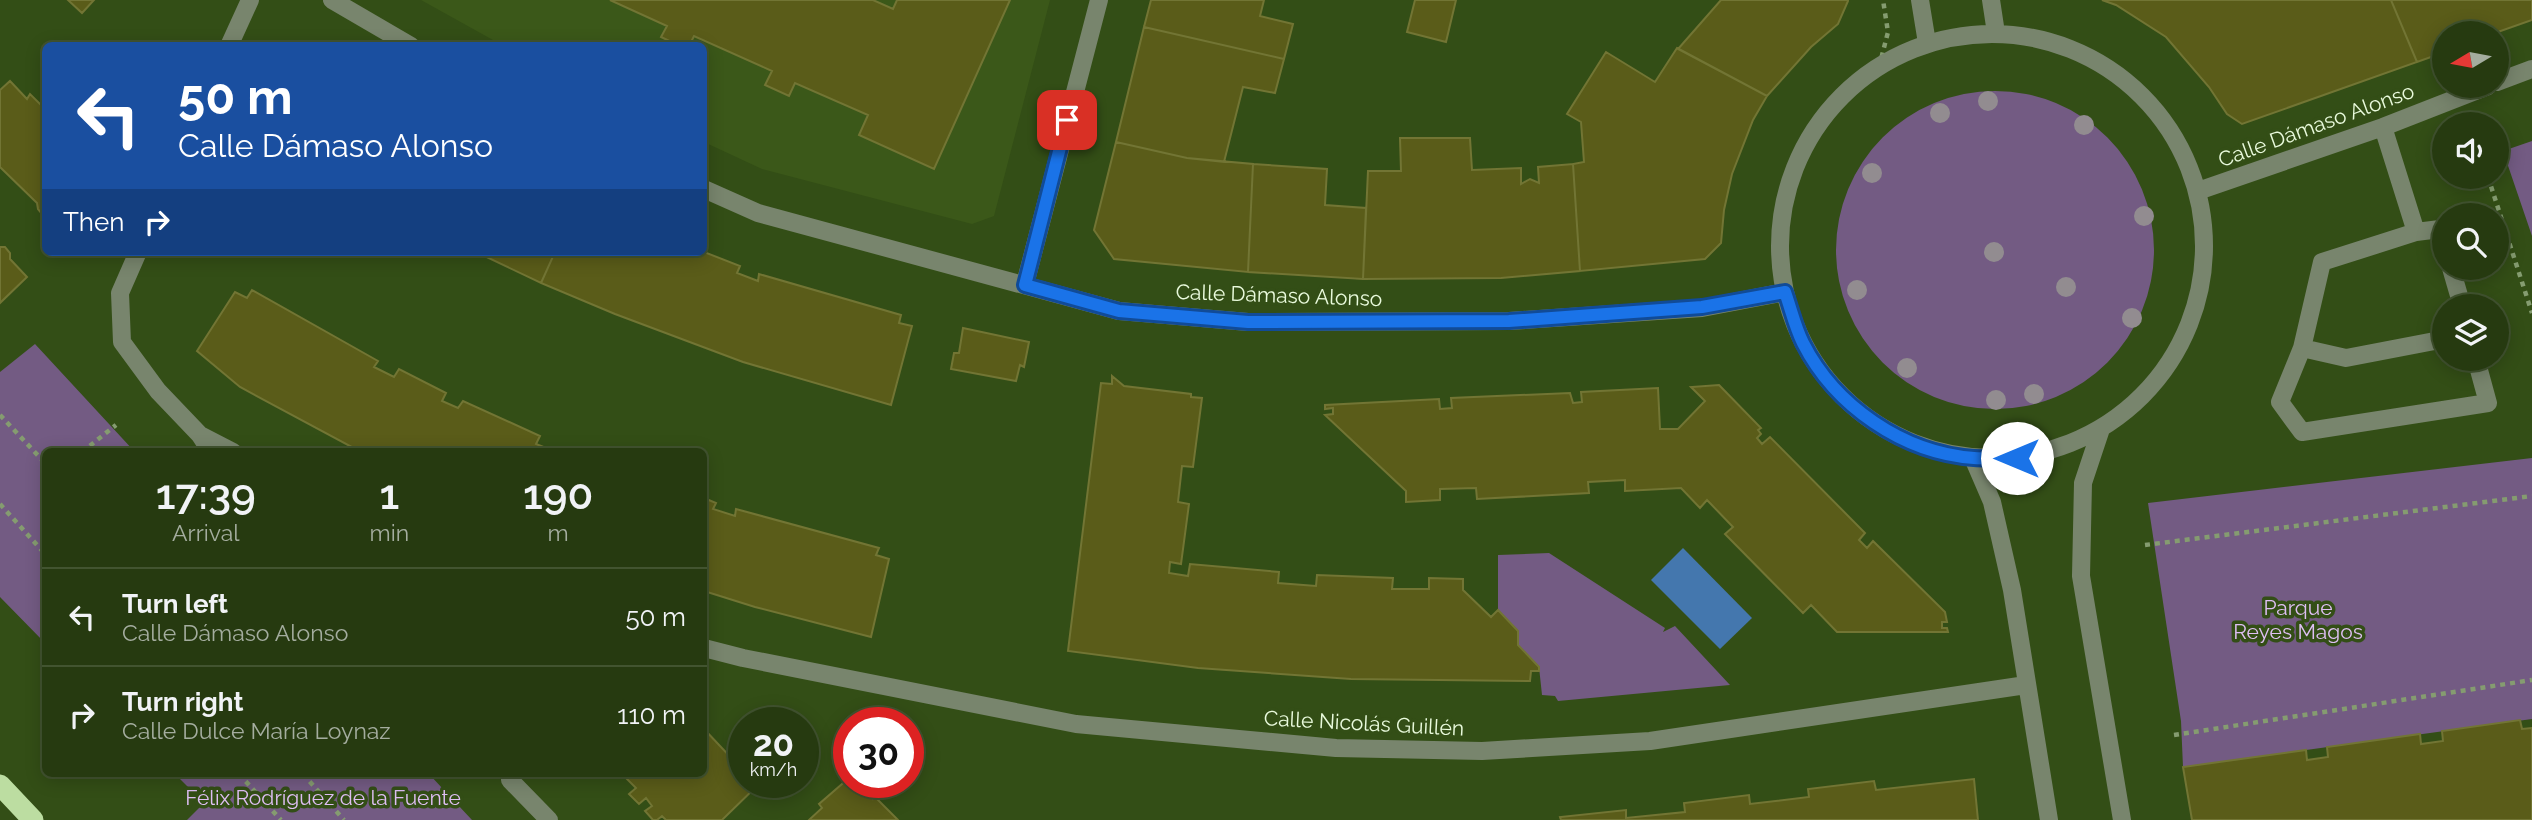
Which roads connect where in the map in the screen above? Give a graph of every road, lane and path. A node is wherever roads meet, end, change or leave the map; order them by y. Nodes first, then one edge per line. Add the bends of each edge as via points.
1 (250, 0) edge
2 (332, 0) edge
3 (1099, 0) edge
4 (1883, 0) edge
5 (1920, 0) edge
6 (1991, 0) edge
7 (1996, 33) junction
8 (231, 42) edge
9 (404, 42) edge
10 (1927, 43) junction
11 (1879, 67) junction
12 (2532, 69) edge
13 (2510, 77) edge
14 (2457, 98) edge
15 (2383, 127) junction
16 (2492, 189) edge
17 (707, 190) edge
18 (2198, 191) junction
19 (2432, 230) edge
20 (2416, 232) junction
21 (136, 256) edge
22 (1025, 285) junction
23 (1785, 292) junction
24 (2532, 313) edge
25 (2432, 341) edge
26 (2302, 348) junction
27 (2479, 371) edge
28 (0, 415) edge
29 (116, 425) dead end
30 (2101, 429) junction
31 (200, 435) junction
32 (87, 448) edge
33 (208, 448) edge
34 (225, 448) edge
35 (1973, 458) junction
36 (42, 460) edge
37 (2532, 496) edge
38 (0, 504) edge
39 (2145, 545) dead end
40 (42, 551) edge
41 (707, 649) edge
42 (2532, 680) edge
43 (2026, 685) junction
44 (2174, 735) dead end
45 (242, 777) edge
46 (309, 777) edge
47 (509, 777) edge
48 (0, 785) edge
49 (33, 820) edge
50 (281, 820) edge
51 (344, 820) edge
52 (549, 820) edge
53 (2049, 820) edge
54 (2122, 820) edge

1 - 8 street
2 - 9 street
3 - 22 street
4 - 11 path via 1888,32
5 - 10 street
6 - 7 street
7 - 10 street
7 - 18 street via 2064,45 2124,78 2170,129
10 - 11 street
11 - 23 street via 1847,90 1812,132 1789,183 1780,237
12 - 13 street
14 - 15 street, Calle Dámaso Alonso
15 - 18 street, Calle Dámaso Alonso
15 - 20 street
16 - 24 path
17 - 22 street, Calle Dámaso Alonso via 758,212
18 - 30 street via 2205,260 2189,327 2154,386
19 - 20 street
20 - 26 street via 2322,262
21 - 31 street via 120,293 122,342
22 - 23 street, Calle Dámaso Alonso via 1119,311 1248,322 1509,321 1702,307
23 - 35 street via 1803,343 1833,387 1873,423 1921,447
25 - 26 street via 2346,358
26 - 27 street via 2280,402 2302,432 2488,403
28 - 36 path
29 - 32 path
30 - 35 street via 2060,448 2028,456
30 - 54 street via 2083,483 2081,576
31 - 33 street
31 - 34 street
35 - 43 street via 1992,502 2012,590
37 - 39 path
38 - 40 path
41 - 43 street, Calle Nicolás Guillén via 1076,724 1336,748 1482,751 1650,741
42 - 44 path
43 - 53 street
45 - 50 path
46 - 51 path
47 - 52 street
48 - 49 highway

